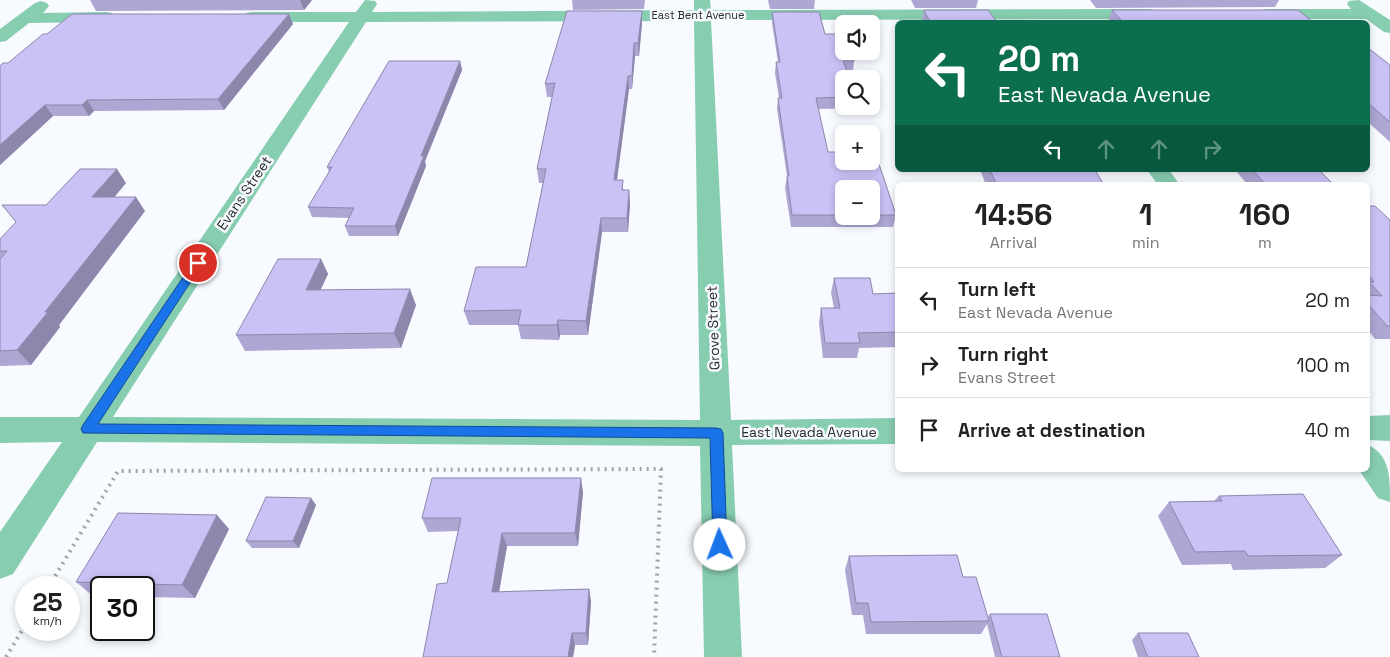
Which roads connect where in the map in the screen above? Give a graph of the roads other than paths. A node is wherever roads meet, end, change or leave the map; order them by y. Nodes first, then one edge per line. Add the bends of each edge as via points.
1 (49, 0) edge
2 (1034, 0) edge
3 (1350, 0) edge
4 (367, 8) edge
5 (703, 8) edge
6 (1163, 14) edge
7 (1252, 14) edge
8 (1370, 14) junction
9 (124, 17) edge
10 (233, 17) edge
11 (26, 18) junction
12 (1048, 19) edge
13 (1390, 28) edge
14 (0, 37) edge
15 (1370, 428) edge
16 (1390, 428) edge
17 (88, 429) junction
18 (0, 430) edge
19 (895, 432) edge
20 (716, 433) junction
21 (1370, 461) edge
22 (1390, 488) edge
23 (0, 562) edge
24 (723, 657) edge

1 - 11 street
2 - 12 street
3 - 8 street
4 - 5 street, East Bent Avenue
4 - 10 street, East Bent Avenue
4 - 17 street, Evans Street
5 - 12 street, East Bent Avenue
5 - 20 street, Grove Street
6 - 12 street, East Bent Avenue
7 - 8 street
8 - 13 street
9 - 11 street
11 - 14 street
15 - 16 street
17 - 18 street, East Nevada Avenue
17 - 20 street, East Nevada Avenue
17 - 23 street, Evans Street
19 - 20 street, East Nevada Avenue
20 - 24 street, Grove Street
21 - 22 street

